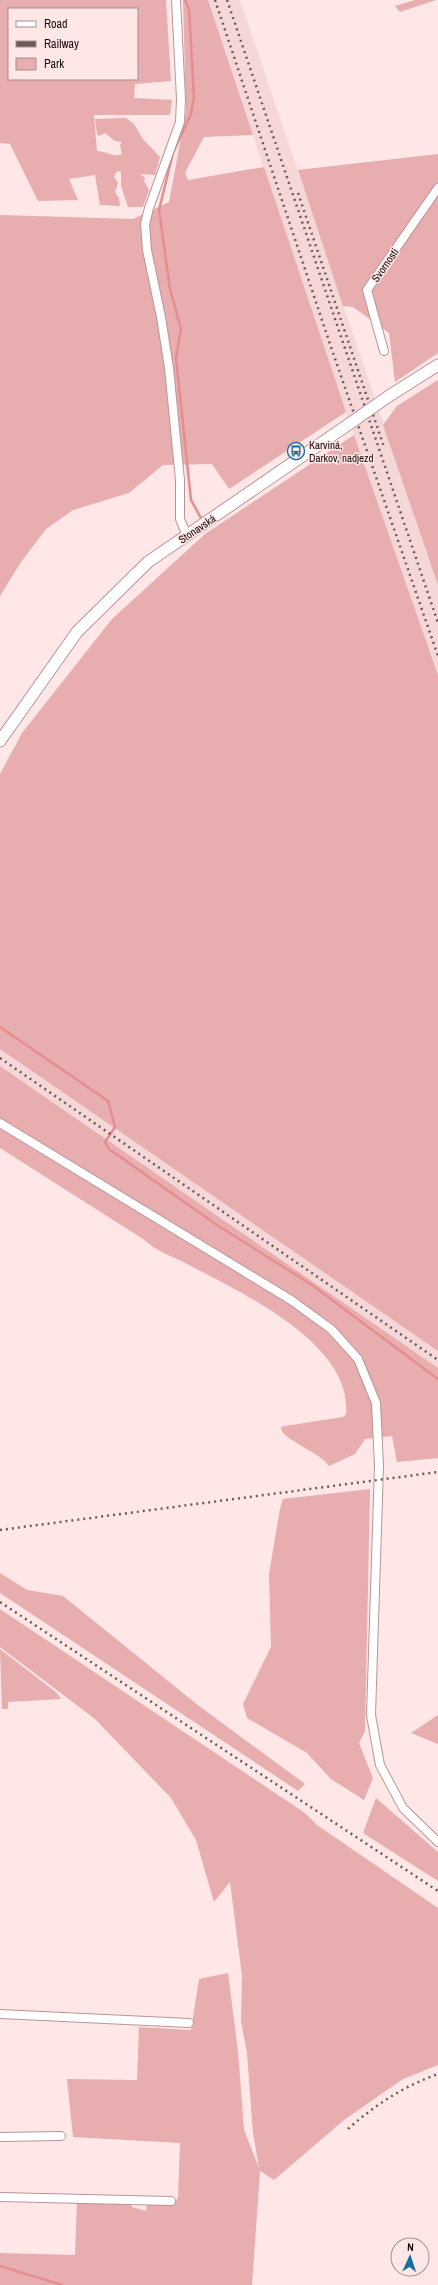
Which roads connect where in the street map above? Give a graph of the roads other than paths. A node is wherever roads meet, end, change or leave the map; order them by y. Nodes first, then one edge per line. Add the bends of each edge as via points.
1 (176, 0) edge
2 (438, 188) edge
3 (384, 350) dead end
4 (438, 364) edge
5 (187, 536) junction
6 (0, 740) edge
7 (0, 1123) edge
8 (438, 1842) edge
9 (0, 2014) edge
10 (188, 2023) dead end
11 (61, 2136) dead end
12 (0, 2137) edge
13 (0, 2197) edge
14 (171, 2201) dead end

1 - 5 street via 180,122 149,208 146,224 147,250 169,368 180,480 180,519
2 - 3 street, Svornosti via 367,290
4 - 5 street, Stonavská, bridge
5 - 6 street, Stonavská via 148,562 77,632
7 - 8 street via 291,1300 331,1329 358,1359 376,1403 379,1466 371,1715 380,1765 403,1808
9 - 10 street
11 - 12 street
13 - 14 street

